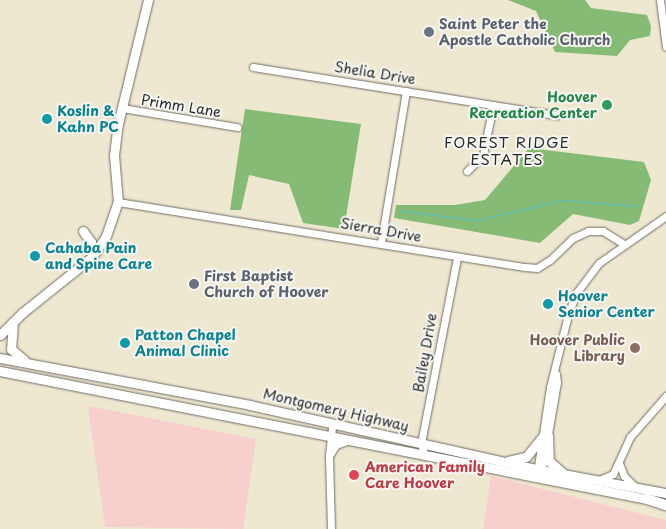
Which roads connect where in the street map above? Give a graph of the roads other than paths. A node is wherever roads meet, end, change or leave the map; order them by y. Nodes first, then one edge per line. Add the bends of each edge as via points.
1 (148, 0) edge
2 (660, 0) edge
3 (666, 46) edge
4 (253, 67) dead end
5 (406, 91) junction
6 (493, 105) junction
7 (122, 108) junction
8 (557, 115) dead end
9 (237, 128) dead end
10 (467, 171) dead end
11 (118, 202) junction
12 (666, 216) edge
13 (83, 231) dead end
14 (381, 242) junction
15 (624, 244) junction
16 (457, 256) junction
17 (92, 257) junction
18 (13, 322) junction
19 (0, 335) edge
20 (0, 358) edge
21 (28, 363) junction
22 (0, 371) edge
23 (666, 396) edge
24 (332, 425) junction
25 (330, 436) junction
26 (545, 436) junction
27 (351, 440) junction
28 (422, 444) junction
29 (424, 454) junction
30 (329, 456) junction
31 (504, 462) junction
32 (619, 463) junction
33 (539, 472) junction
34 (565, 474) junction
35 (599, 480) junction
36 (635, 487) junction
37 (666, 493) edge
38 (647, 499) joint
39 (666, 504) edge
40 (331, 529) edge

1 - 7 main road
2 - 3 street
4 - 5 street, Shelia Drive
5 - 6 street, Shelia Drive
5 - 14 street
6 - 8 street, Shelia Drive
6 - 10 street via 483,155
7 - 9 street, Primm Lane
7 - 11 main road via 114,155
11 - 14 street, Sierra Drive
11 - 17 main road via 106,236
12 - 15 street
13 - 17 main road via 91,242
14 - 16 street, Sierra Drive
15 - 16 street, Sierra Drive via 603,231 588,231 573,238 537,268
15 - 26 street via 598,263 577,292 563,331
16 - 28 street, Bailey Drive
17 - 18 main road
18 - 19 main road
18 - 21 main road via 11,348
20 - 21 main road, Montgomery Highway
21 - 24 main road, Montgomery Highway via 242,403
22 - 25 main road, Montgomery Highway
23 - 32 street via 630,437
24 - 25 street
24 - 28 main road, Montgomery Highway
25 - 27 main road, Montgomery Highway
25 - 30 street
26 - 31 main road via 526,457
26 - 33 street
26 - 34 main road via 549,461
27 - 29 main road, Montgomery Highway
27 - 30 street via 336,445
28 - 29 street, Bailey Drive
28 - 31 main road, Montgomery Highway
29 - 33 main road, Montgomery Highway
30 - 40 street
31 - 33 main road, Montgomery Highway
32 - 35 street via 611,476
32 - 36 street via 624,476
33 - 34 main road, Montgomery Highway
33 - 38 main road, Montgomery Highway
34 - 35 main road, Montgomery Highway
35 - 36 main road, Montgomery Highway
36 - 37 main road, Montgomery Highway
38 - 39 highway

